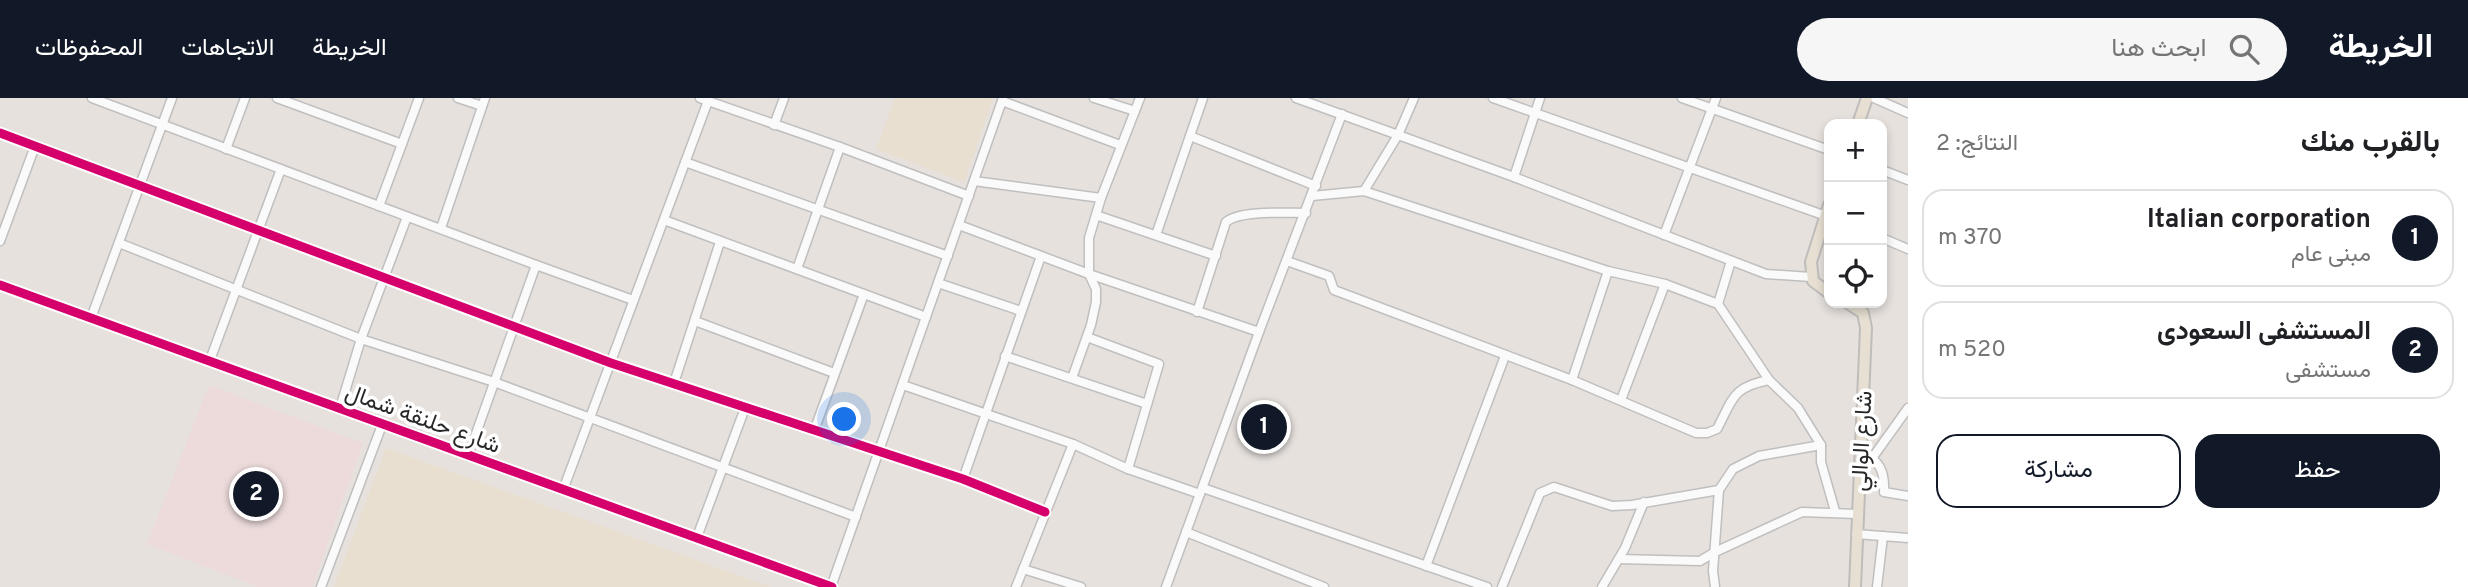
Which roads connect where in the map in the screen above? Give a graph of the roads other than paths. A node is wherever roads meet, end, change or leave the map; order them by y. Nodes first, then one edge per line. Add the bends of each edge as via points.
1 (92, 98) edge
2 (172, 98) edge
3 (245, 98) edge
4 (277, 98) edge
5 (419, 98) edge
6 (457, 98) edge
7 (785, 98) edge
8 (1094, 98) edge
9 (1140, 98) edge
10 (1203, 98) edge
11 (1296, 98) edge
12 (1414, 98) edge
13 (1493, 98) edge
14 (1540, 98) edge
15 (1682, 98) edge
16 (1716, 98) edge
17 (1867, 98) edge
18 (1874, 98) edge
19 (704, 100) edge
20 (1003, 100) edge
21 (484, 102) edge
22 (1712, 108) junction
23 (1135, 111) junction
24 (1537, 112) junction
25 (1908, 113) edge
26 (1342, 114) junction
27 (1860, 119) edge
28 (162, 124) junction
29 (774, 125) junction
30 (0, 133) edge
31 (1398, 135) junction
32 (1190, 136) junction
33 (402, 144) junction
34 (1120, 145) junction
35 (35, 146) junction
36 (840, 147) junction
37 (1824, 148) edge
38 (226, 149) junction
39 (685, 162) junction
40 (1690, 167) junction
41 (281, 169) junction
42 (1887, 172) edge
43 (1514, 177) junction
44 (1908, 180) edge
45 (974, 181) junction
46 (139, 186) junction
47 (1316, 186) junction
48 (1364, 191) junction
49 (969, 196) junction
50 (1312, 196) junction
51 (1101, 198) junction
52 (379, 206) junction
53 (817, 209) junction
54 (1824, 211) edge
55 (1306, 213) junction
56 (1096, 215) junction
57 (407, 217) junction
58 (4, 218) edge
59 (664, 220) junction
60 (1824, 224) edge
61 (958, 225) junction
62 (441, 228) junction
63 (258, 232) junction
64 (1156, 235) junction
65 (1664, 235) junction
66 (1887, 240) edge
67 (0, 241) edge
68 (720, 242) junction
69 (118, 243) junction
70 (1908, 249) edge
71 (948, 256) junction
72 (1041, 256) junction
73 (1216, 256) junction
74 (1287, 261) junction
75 (1731, 261) junction
76 (536, 265) junction
77 (797, 269) junction
78 (1608, 271) junction
79 (1089, 274) junction
80 (1811, 276) junction
81 (385, 278) junction
82 (938, 283) junction
83 (1665, 284) junction
84 (0, 285) edge
85 (237, 289) junction
86 (1824, 290) edge
87 (864, 294) junction
88 (633, 300) junction
89 (1718, 303) junction
90 (1856, 308) edge
91 (1021, 311) junction
92 (1197, 312) junction
93 (926, 317) junction
94 (91, 318) junction
95 (695, 321) junction
96 (514, 325) junction
97 (1259, 332) junction
98 (1087, 337) junction
99 (360, 339) junction
100 (1005, 356) junction
101 (1505, 356) junction
102 (210, 360) junction
103 (611, 363) junction
104 (834, 373) junction
105 (1072, 378) junction
106 (1572, 380) junction
107 (1769, 380) junction
108 (494, 382) junction
109 (674, 383) junction
110 (903, 384) junction
111 (1621, 400) junction
112 (1147, 404) junction
113 (340, 408) junction
114 (744, 408) junction
115 (1908, 408) edge
116 (985, 412) junction
117 (590, 419) junction
118 (382, 425) junction
119 (814, 431) junction
120 (1073, 444) junction
121 (1821, 445) junction
122 (880, 452) junction
123 (1861, 452) junction
124 (467, 456) junction
125 (1873, 457) junction
126 (724, 468) junction
127 (1128, 469) junction
128 (963, 479) junction
129 (563, 489) junction
130 (1719, 490) junction
131 (1202, 491) junction
132 (1908, 498) edge
133 (1644, 502) junction
134 (1045, 512) junction
135 (1835, 512) junction
136 (1857, 514) junction
137 (856, 517) junction
138 (1186, 533) junction
139 (1856, 534) junction
140 (1883, 536) junction
141 (697, 537) junction
142 (1908, 538) edge
143 (1715, 552) junction
144 (1619, 559) junction
145 (1426, 566) junction
146 (1024, 569) junction
147 (321, 587) edge
148 (832, 587) edge
149 (1016, 587) edge
150 (1081, 587) edge
151 (1166, 587) edge
152 (1324, 587) edge
153 (1487, 587) edge
154 (1502, 587) edge
155 (1602, 587) edge
156 (1715, 587) edge
157 (1855, 587) edge
158 (1877, 587) edge

1 - 28 street
2 - 28 street
3 - 38 street
4 - 33 street
5 - 33 street
6 - 21 street
7 - 29 street
8 - 23 street
9 - 23 street
10 - 32 street
11 - 26 street
12 - 31 street
13 - 24 street
14 - 24 street
15 - 22 street
16 - 22 street
17 - 27 main road
18 - 25 street
19 - 29 street
19 - 39 street
20 - 34 street
20 - 45 street
21 - 62 street
22 - 37 street
22 - 40 street
23 - 34 street
24 - 40 street
24 - 43 street
26 - 31 street
26 - 47 street
28 - 38 street
28 - 46 street
29 - 36 street
30 - 35 street
31 - 43 street
31 - 48 street
32 - 47 street
32 - 64 street
33 - 52 street
34 - 51 street
35 - 46 street
35 - 58 street
36 - 49 street
36 - 53 street
38 - 41 street
39 - 53 street
39 - 59 street
40 - 54 street
40 - 65 street
41 - 52 street
41 - 63 street
42 - 44 street
43 - 65 street
45 - 49 street
45 - 51 street
46 - 63 street
46 - 69 street
47 - 50 street
48 - 50 street
48 - 78 street
49 - 61 street
50 - 55 street
51 - 56 street
52 - 57 street
53 - 71 street
53 - 77 street
55 - 73 street via 1230,218
55 - 74 street
56 - 64 street
56 - 79 street via 1089,238
57 - 62 street
57 - 81 street
58 - 67 street
59 - 68 street
59 - 88 street
60 - 80 main road
61 - 71 street
61 - 72 street
62 - 76 street
63 - 81 street
63 - 85 street
64 - 73 street
65 - 75 street
66 - 70 street
68 - 77 street
68 - 95 street
69 - 85 street
69 - 94 street
71 - 82 street
72 - 79 street
72 - 91 street
73 - 92 street
74 - 97 street
74 - 101 street via 1329,276 1334,290
75 - 80 street via 1779,276
75 - 89 street
76 - 88 street
76 - 96 street
77 - 87 street
78 - 83 street
78 - 106 street
79 - 92 street
79 - 98 street via 1096,302
80 - 86 main road
81 - 96 street
81 - 99 street
82 - 91 street
82 - 93 street
83 - 89 street
83 - 111 street
84 - 94 street, شارع حلنقة شمال
85 - 99 street
85 - 102 street
87 - 93 street
87 - 104 street
88 - 103 street
89 - 107 street
90 - 123 main road, شارع الوالي via 1863,313 1866,328
91 - 100 street
92 - 97 street
93 - 110 street
94 - 102 street, شارع حلنقة شمال
95 - 104 street
95 - 109 street
96 - 103 street
96 - 108 street
97 - 131 street
98 - 105 street
98 - 112 street via 1157,361 1160,367
99 - 108 street
99 - 113 street
100 - 105 street
100 - 116 street
101 - 106 street
101 - 145 street
102 - 113 street, شارع حلنقة شمال
103 - 109 street
103 - 117 street
104 - 119 street
105 - 112 street
106 - 111 street
107 - 111 street via 1749,384 1736,393 1717,429 1707,433 1685,429
107 - 121 street via 1798,408
108 - 117 street
108 - 124 street
109 - 114 street
110 - 116 street
110 - 122 street
112 - 127 street
113 - 118 street, شارع حلنقة شمال
114 - 119 street
114 - 126 street
115 - 125 street
116 - 120 street
116 - 128 street
117 - 126 street
117 - 129 street
118 - 124 street, شارع حلنقة شمال
118 - 147 street
119 - 122 street
120 - 127 street
120 - 134 street
121 - 130 street via 1759,456 1733,469
121 - 135 street
122 - 128 street
122 - 137 street
123 - 125 street
123 - 136 main road, شارع الوالي
124 - 129 street, شارع حلنقة شمال
125 - 132 street via 1884,475 1884,492
126 - 137 street
126 - 141 street
127 - 131 street
128 - 134 street
129 - 141 street, شارع حلنقة شمال
130 - 133 street
130 - 143 street
131 - 138 street
131 - 145 street
133 - 144 street
133 - 154 street via 1603,505 1554,487 1540,493
134 - 146 street
135 - 136 street
135 - 143 street via 1802,512
136 - 139 main road, شارع الوالي
137 - 148 street
138 - 151 street
138 - 152 street
139 - 140 street
139 - 157 main road, شارع الوالي
140 - 142 street
140 - 158 street
141 - 148 street, شارع حلنقة شمال
143 - 144 street via 1700,561
143 - 156 street
144 - 155 street
145 - 153 street
146 - 149 street
146 - 150 street

